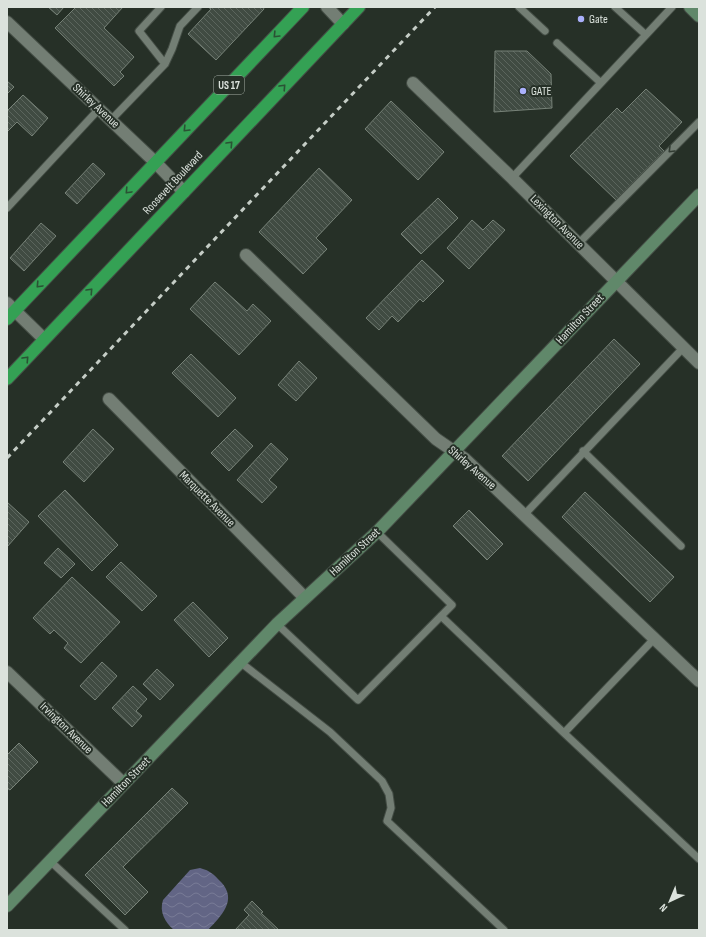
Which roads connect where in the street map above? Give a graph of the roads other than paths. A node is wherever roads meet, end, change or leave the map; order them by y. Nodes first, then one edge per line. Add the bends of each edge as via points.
1 (161, 7) edge
2 (198, 7) edge
3 (303, 7) edge
4 (327, 7) edge
5 (359, 7) edge
6 (519, 7) edge
7 (615, 7) edge
8 (672, 7) edge
9 (690, 7) edge
10 (699, 16) edge
11 (7, 22) edge
12 (343, 24) junction
13 (545, 31) dead end
14 (646, 35) junction
15 (558, 43) dead end
16 (165, 64) junction
17 (413, 83) dead end
18 (601, 83) junction
19 (99, 109) junction
20 (111, 120) junction
21 (699, 122) edge
22 (155, 162) junction
23 (512, 178) junction
24 (184, 192) junction
25 (699, 195) edge
26 (7, 208) edge
27 (579, 243) junction
28 (246, 255) dead end
29 (617, 280) junction
30 (10, 311) edge
31 (44, 340) junction
32 (684, 347) junction
33 (699, 363) edge
34 (7, 379) edge
35 (109, 399) dead end
36 (583, 451) junction
37 (454, 452) junction
38 (524, 515) junction
39 (378, 532) junction
40 (681, 546) dead end
41 (306, 598) junction
42 (441, 616) junction
43 (277, 624) junction
44 (654, 639) junction
45 (240, 662) junction
46 (7, 672) edge
47 (699, 681) edge
48 (564, 733) junction
49 (124, 784) junction
50 (699, 859) edge
51 (50, 861) junction
52 (7, 906) edge
53 (125, 930) edge
54 (504, 930) edge

1 - 16 lane via 139,31
2 - 16 lane via 180,26
3 -> 22 highway, US 17
4 - 12 street
5 - 12 highway, Roosevelt Boulevard
6 - 13 lane
7 - 14 lane
8 - 14 lane
9 - 10 street
11 - 19 street, Shirley Avenue
24 -> 12 highway, Roosevelt Boulevard
14 - 18 lane
15 - 18 lane
16 - 20 lane
17 - 23 street, Lexington Avenue
18 - 23 lane
19 - 20 street, Shirley Avenue
19 - 26 lane
20 - 22 street, Shirley Avenue
21 -> 27 lane
22 - 24 street, Shirley Avenue
22 -> 30 highway, US 17
23 - 27 street, Lexington Avenue
31 -> 24 highway, Roosevelt Boulevard
25 - 29 street, Hamilton Street
27 - 29 street, Lexington Avenue
28 - 37 street, Shirley Avenue via 436,439
29 - 32 street, Lexington Avenue
29 - 37 street, Hamilton Street
30 - 31 street
34 -> 31 highway, Roosevelt Boulevard
32 - 33 street, Lexington Avenue
32 - 36 lane
35 - 41 street, Marquette Avenue
36 - 38 lane
36 - 40 lane
37 - 38 street, Shirley Avenue via 465,459
37 - 39 street, Hamilton Street
38 - 44 street, Shirley Avenue
39 - 41 street, Hamilton Street
39 - 42 lane via 452,604
41 - 43 street, Hamilton Street
42 - 43 lane via 358,700
42 - 48 lane
43 - 45 street, Hamilton Street
44 - 47 street, Shirley Avenue
44 - 48 lane
45 - 49 street, Hamilton Street
45 - 54 lane via 330,732 382,781 389,794 391,808 387,821
46 - 49 street, Irvington Avenue
48 - 50 lane
49 - 51 street, Hamilton Street
51 - 52 street, Hamilton Street
51 - 53 lane

